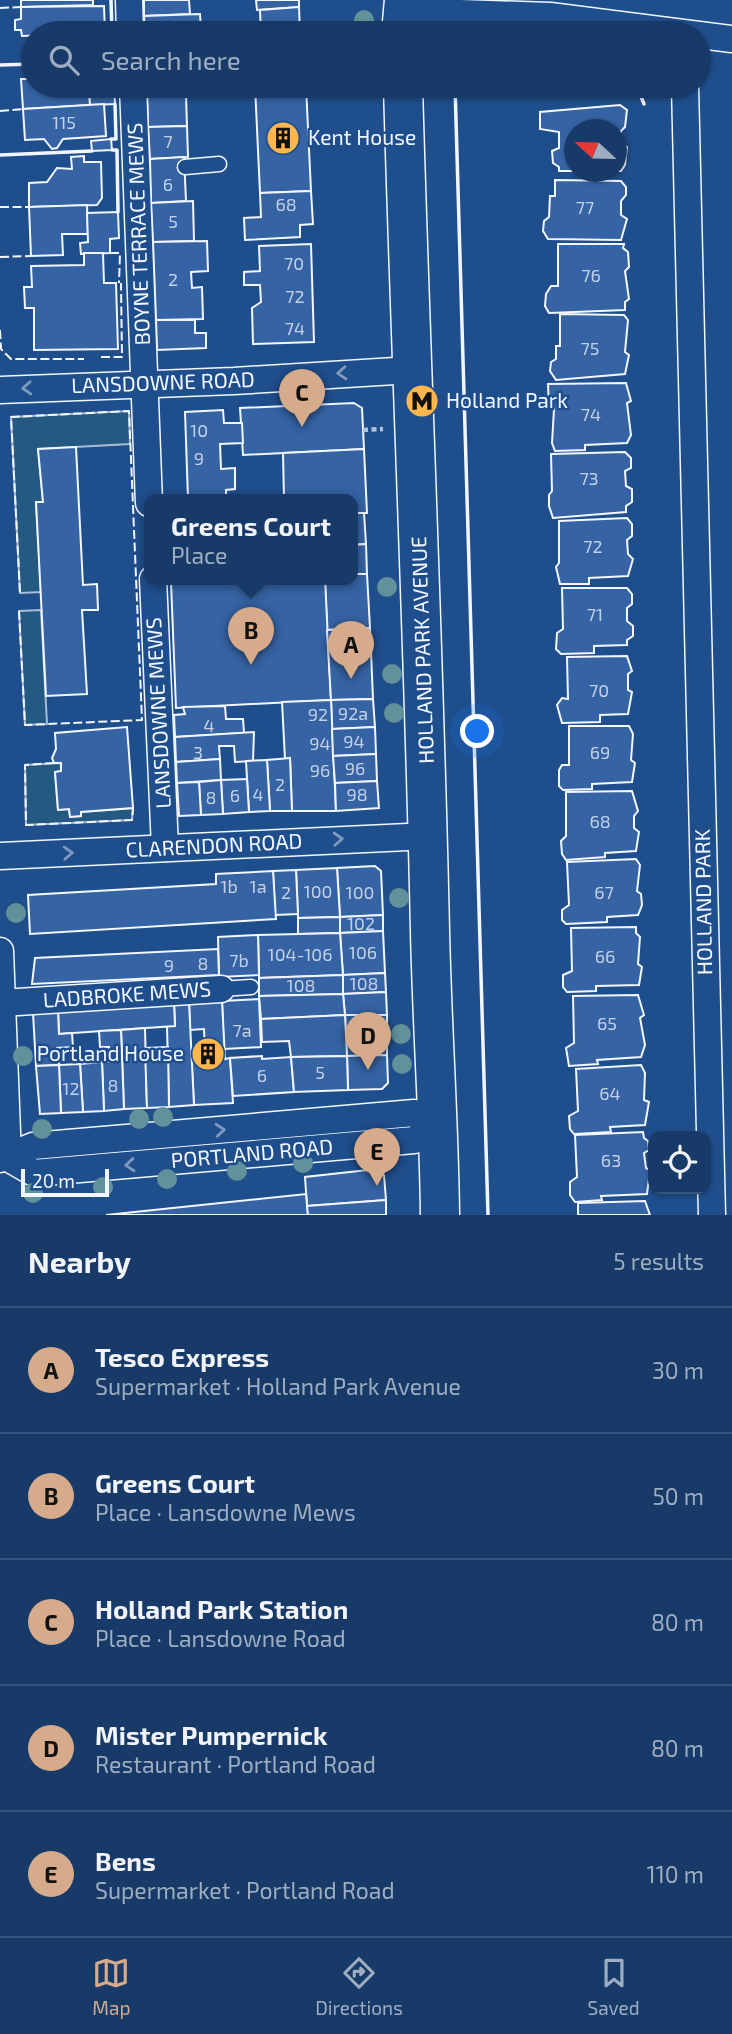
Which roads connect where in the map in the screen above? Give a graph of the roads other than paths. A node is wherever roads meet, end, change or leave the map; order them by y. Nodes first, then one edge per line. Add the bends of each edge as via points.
1 (129, 0) edge
2 (400, 11) edge
3 (130, 21) edge
4 (592, 21) edge
5 (711, 36) edge
6 (732, 39) edge
7 (134, 98) edge
8 (403, 98) edge
9 (685, 98) edge
10 (219, 164) dead end
11 (185, 167) dead end
12 (411, 370) junction
13 (144, 383) junction
14 (0, 390) edge
15 (149, 494) edge
16 (153, 585) edge
17 (429, 836) junction
18 (165, 848) junction
19 (0, 856) edge
20 (0, 951) edge
21 (251, 987) dead end
22 (221, 989) joint
23 (2, 1003) junction
24 (437, 1125) junction
25 (4, 1158) edge
26 (440, 1215) edge
27 (712, 1215) edge

1 - 3 street
2 - 4 street
5 - 6 street
7 - 13 street, BOYNE TERRACE MEWS via 143,169
8 - 12 main road, HOLLAND PARK AVENUE
9 - 27 street, HOLLAND PARK
10 - 11 lane
12 -> 13 street, LANSDOWNE ROAD
12 - 17 main road, HOLLAND PARK AVENUE
13 -> 14 street, LANSDOWNE ROAD
13 - 15 street
16 - 18 street, LANSDOWNE MEWS
18 -> 17 street, CLARENDON ROAD
17 - 24 main road, HOLLAND PARK AVENUE
19 -> 18 street, CLARENDON ROAD
20 - 23 street
21 - 22 lane, LADBROKE MEWS
22 - 23 street, LADBROKE MEWS
23 - 25 street
24 - 25 street, PORTLAND ROAD via 414,1113 33,1146
24 - 26 main road, HOLLAND PARK AVENUE

